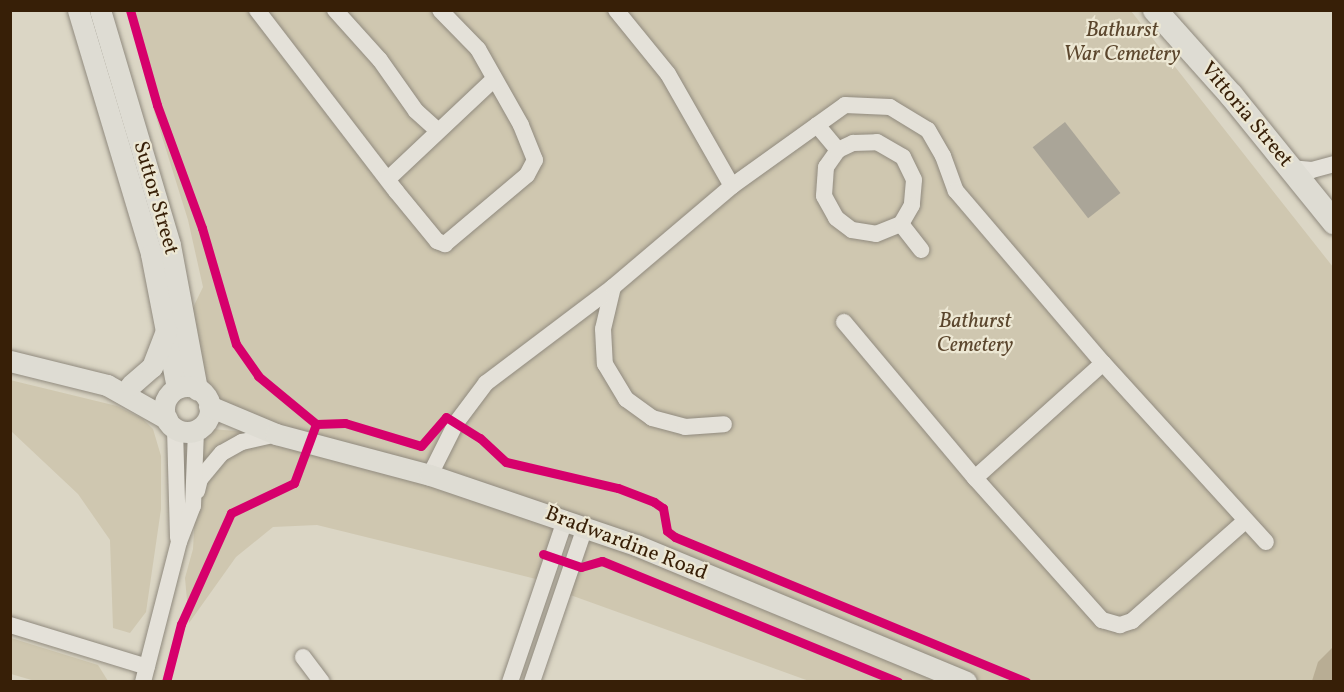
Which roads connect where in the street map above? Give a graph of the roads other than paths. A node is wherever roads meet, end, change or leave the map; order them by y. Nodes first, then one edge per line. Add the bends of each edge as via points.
1 (78, 10) edge
2 (100, 10) edge
3 (257, 10) edge
4 (335, 10) edge
5 (440, 10) edge
6 (616, 10) edge
7 (1155, 10) edge
8 (494, 79) junction
9 (817, 125) junction
10 (437, 130) junction
11 (838, 150) junction
12 (1334, 164) edge
13 (1290, 168) junction
14 (388, 178) junction
15 (732, 186) junction
16 (1333, 220) edge
17 (901, 224) junction
18 (921, 250) dead end
19 (613, 287) junction
20 (844, 322) dead end
21 (167, 323) junction
22 (10, 361) edge
23 (1103, 363) junction
24 (107, 385) junction
25 (131, 386) junction
26 (187, 410) junction
27 (724, 423) dead end
28 (276, 434) junction
29 (430, 475) junction
30 (975, 478) junction
31 (193, 506) junction
32 (565, 520) junction
33 (1245, 520) junction
34 (585, 527) junction
35 (179, 542) junction
36 (1266, 542) dead end
37 (10, 625) edge
38 (303, 657) dead end
39 (145, 674) edge
40 (322, 681) edge
41 (510, 681) edge
42 (532, 681) edge
43 (966, 681) edge

1 - 21 main road, Suttor Street via 151,254
2 - 26 main road, Suttor Street via 172,256
3 - 14 street
4 - 10 street via 380,60 416,111
5 - 8 street via 478,49
6 - 15 street via 669,74
7 - 13 highway, Vittoria Street
8 - 10 street via 473,102
8 - 14 street via 535,160 526,175 445,244 437,241
9 - 11 street
9 - 15 street
9 - 23 street via 845,105 891,107 928,130 956,191
10 - 14 street via 413,159
11 - 17 street via 853,143 877,142 903,157 914,180 912,205
11 - 17 street via 826,167 824,196 836,218 852,230 876,234
12 - 13 street via 1312,170
13 - 16 highway, Vittoria Street
15 - 19 street
17 - 18 street
19 - 27 street via 603,329 605,364 626,399 652,418 685,427
19 - 29 street via 486,383 456,423
20 - 30 street
21 - 25 main road via 158,355
21 - 26 main road, Suttor Street
22 - 24 main road, Bradwardine Road
23 - 30 street
23 - 33 street
24 - 25 main road, Bradwardine Road
24 - 26 main road, Bradwardine Road
25 - 26 main road, Bradwardine Road
26 - 28 main road, Bradwardine Road
26 - 31 street, Suttor Street
26 - 35 street, Suttor Street
28 - 29 main road, Bradwardine Road
28 - 31 street via 242,442 222,453 200,479
29 - 32 main road, Bradwardine Road
30 - 33 street via 1102,620 1120,625 1132,621
31 - 35 street, Suttor Street
32 - 34 main road, Bradwardine Road
32 - 41 street
33 - 36 street
34 - 42 street
34 - 43 main road, Bradwardine Road
35 - 39 street, Suttor Street
37 - 39 street
38 - 40 street

